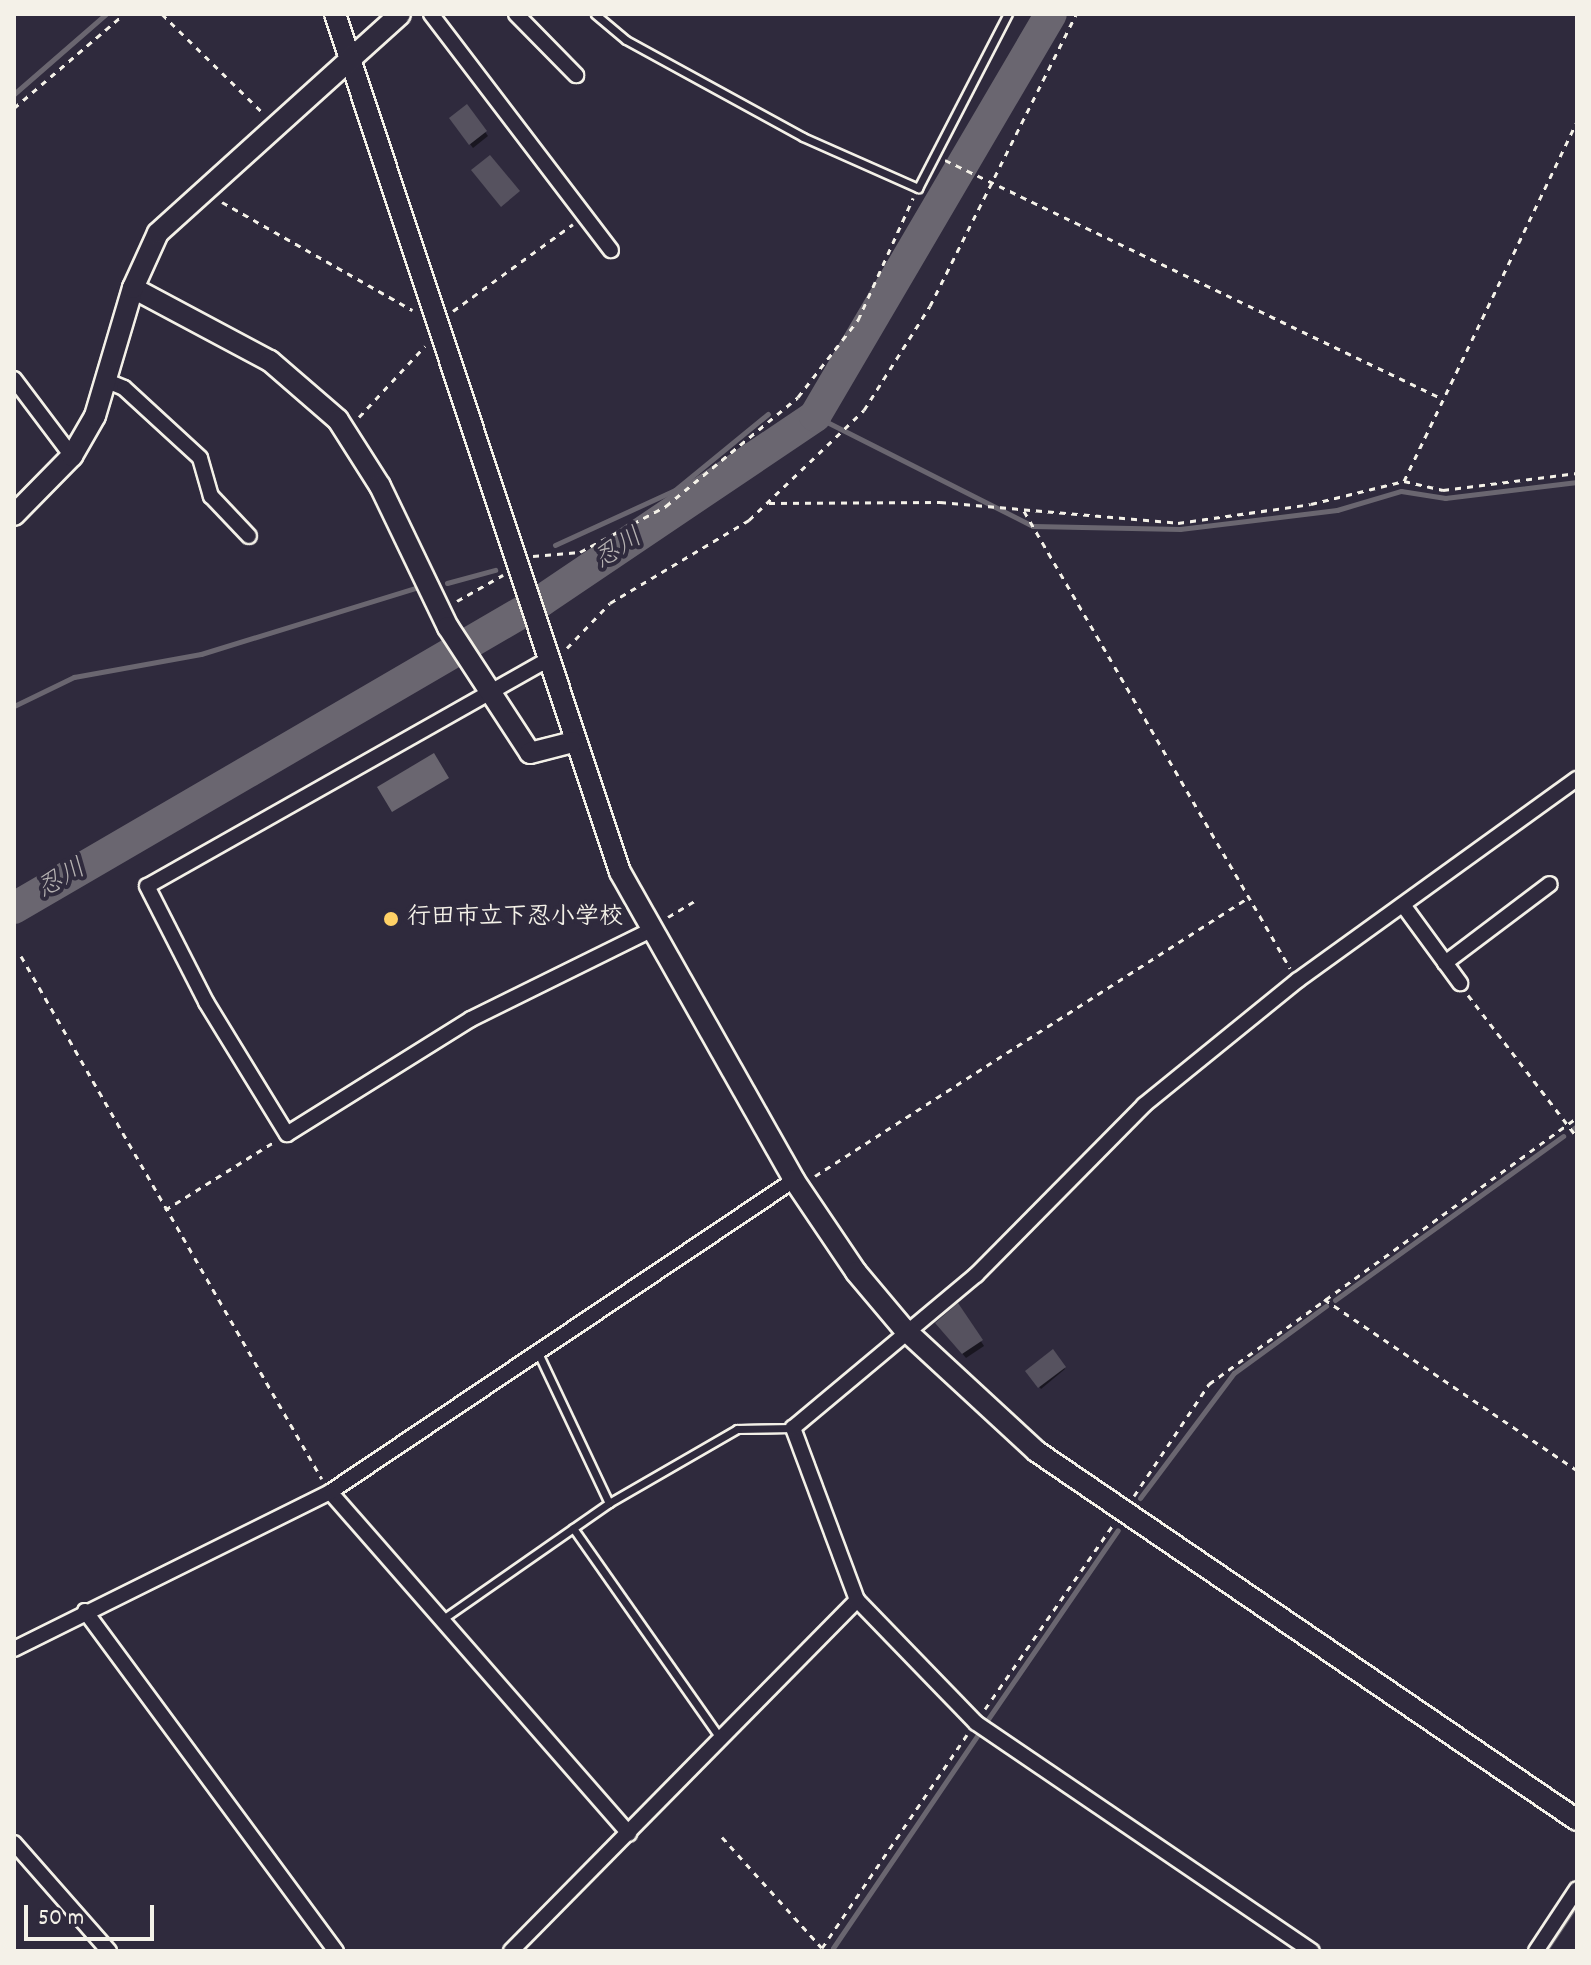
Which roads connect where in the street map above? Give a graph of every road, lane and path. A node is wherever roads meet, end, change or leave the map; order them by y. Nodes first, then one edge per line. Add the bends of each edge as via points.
1 (124, 14) edge
2 (162, 14) edge
3 (335, 14) edge
4 (400, 14) edge
5 (431, 14) edge
6 (516, 14) edge
7 (1008, 14) edge
8 (1076, 14) edge
9 (601, 16) edge
10 (351, 66) junction
11 (576, 75) dead end
12 (14, 108) edge
13 (1577, 121) edge
14 (277, 126) junction
15 (936, 155) dead end
16 (990, 182) junction
17 (206, 187) junction
18 (918, 188) junction
19 (585, 216) junction
20 (611, 250) dead end
21 (133, 288) junction
22 (436, 321) junction
23 (14, 379) edge
24 (107, 381) junction
25 (1443, 399) junction
26 (346, 431) junction
27 (72, 456) junction
28 (1577, 473) edge
29 (1404, 481) junction
30 (767, 503) junction
31 (1024, 511) junction
32 (14, 515) edge
33 (249, 536) dead end
34 (580, 552) dead end
35 (547, 660) junction
36 (488, 687) junction
37 (573, 742) junction
38 (1577, 779) edge
39 (1550, 884) dead end
40 (1247, 899) junction
41 (696, 900) dead end
42 (1403, 905) junction
43 (656, 926) junction
44 (21, 956) dead end
45 (1445, 963) junction
46 (1298, 980) junction
47 (1460, 983) joint
48 (1577, 1118) edge
49 (1563, 1128) junction
50 (287, 1134) junction
51 (1577, 1137) edge
52 (796, 1184) junction
53 (165, 1210) junction
54 (1324, 1299) junction
55 (904, 1329) junction
56 (538, 1352) junction
57 (793, 1428) junction
58 (1577, 1470) edge
59 (330, 1492) junction
60 (609, 1503) junction
61 (1124, 1511) junction
62 (573, 1528) junction
63 (857, 1600) junction
64 (85, 1611) junction
65 (440, 1621) junction
66 (14, 1649) edge
67 (976, 1723) junction
68 (720, 1738) junction
69 (1577, 1820) edge
70 (629, 1834) junction
71 (722, 1837) dead end
72 (14, 1843) edge
73 (1577, 1889) edge
74 (824, 1950) edge
75 (109, 1951) edge
76 (336, 1951) edge
77 (511, 1951) edge
78 (1312, 1951) edge
79 (1536, 1951) edge

1 - 12 path
2 - 14 path
3 - 10 street
4 - 10 street
5 - 19 street
6 - 11 street
7 - 18 lane
8 - 16 path
9 - 18 lane via 626,40 790,130
10 - 14 street
10 - 22 street
13 - 25 path
14 - 17 street
15 - 16 path
16 - 25 path
16 - 30 path via 930,306 864,410
17 - 21 street via 158,233
17 - 22 path via 235,214 408,311
18 - 34 path via 858,320 798,397 716,471
19 - 20 street
19 - 22 path
21 - 24 street
21 - 26 street via 270,361
22 - 26 path
22 - 35 street
23 - 27 street
24 - 27 street
24 - 33 street via 124,388 200,458 211,496
25 - 29 path
26 - 36 street via 448,627
27 - 32 street
28 - 29 path via 1443,490
29 - 31 path via 1311,504 1178,523
30 - 31 path via 940,502
30 - 35 path via 715,543 610,603
31 - 40 path
35 - 36 street
35 - 37 street
36 - 37 street via 530,753
36 - 50 street via 147,886
37 - 43 street
38 - 42 street
39 - 45 street
40 - 46 path
40 - 52 path
41 - 43 path
42 - 45 street
42 - 46 street
43 - 50 street via 471,1019
43 - 52 street
44 - 53 path
45 - 47 street
46 - 55 street via 1144,1105 976,1275
47 - 49 path
48 - 49 path
49 - 51 path
49 - 54 path
50 - 53 path
52 - 55 street
52 - 56 street
53 - 59 path
54 - 58 path
54 - 61 path via 1209,1384
55 - 57 street
55 - 61 street via 997,1421
56 - 59 street
56 - 60 lane
57 - 60 lane via 737,1429
57 - 63 street
59 - 64 street
59 - 65 street
60 - 62 lane
61 - 67 path
61 - 69 street
62 - 65 lane
62 - 68 lane
63 - 67 street
63 - 68 street
64 - 66 street
64 - 76 street
65 - 70 street
67 - 74 path
67 - 78 street
68 - 70 street
70 - 77 street
71 - 74 path
72 - 75 street
73 - 79 street

